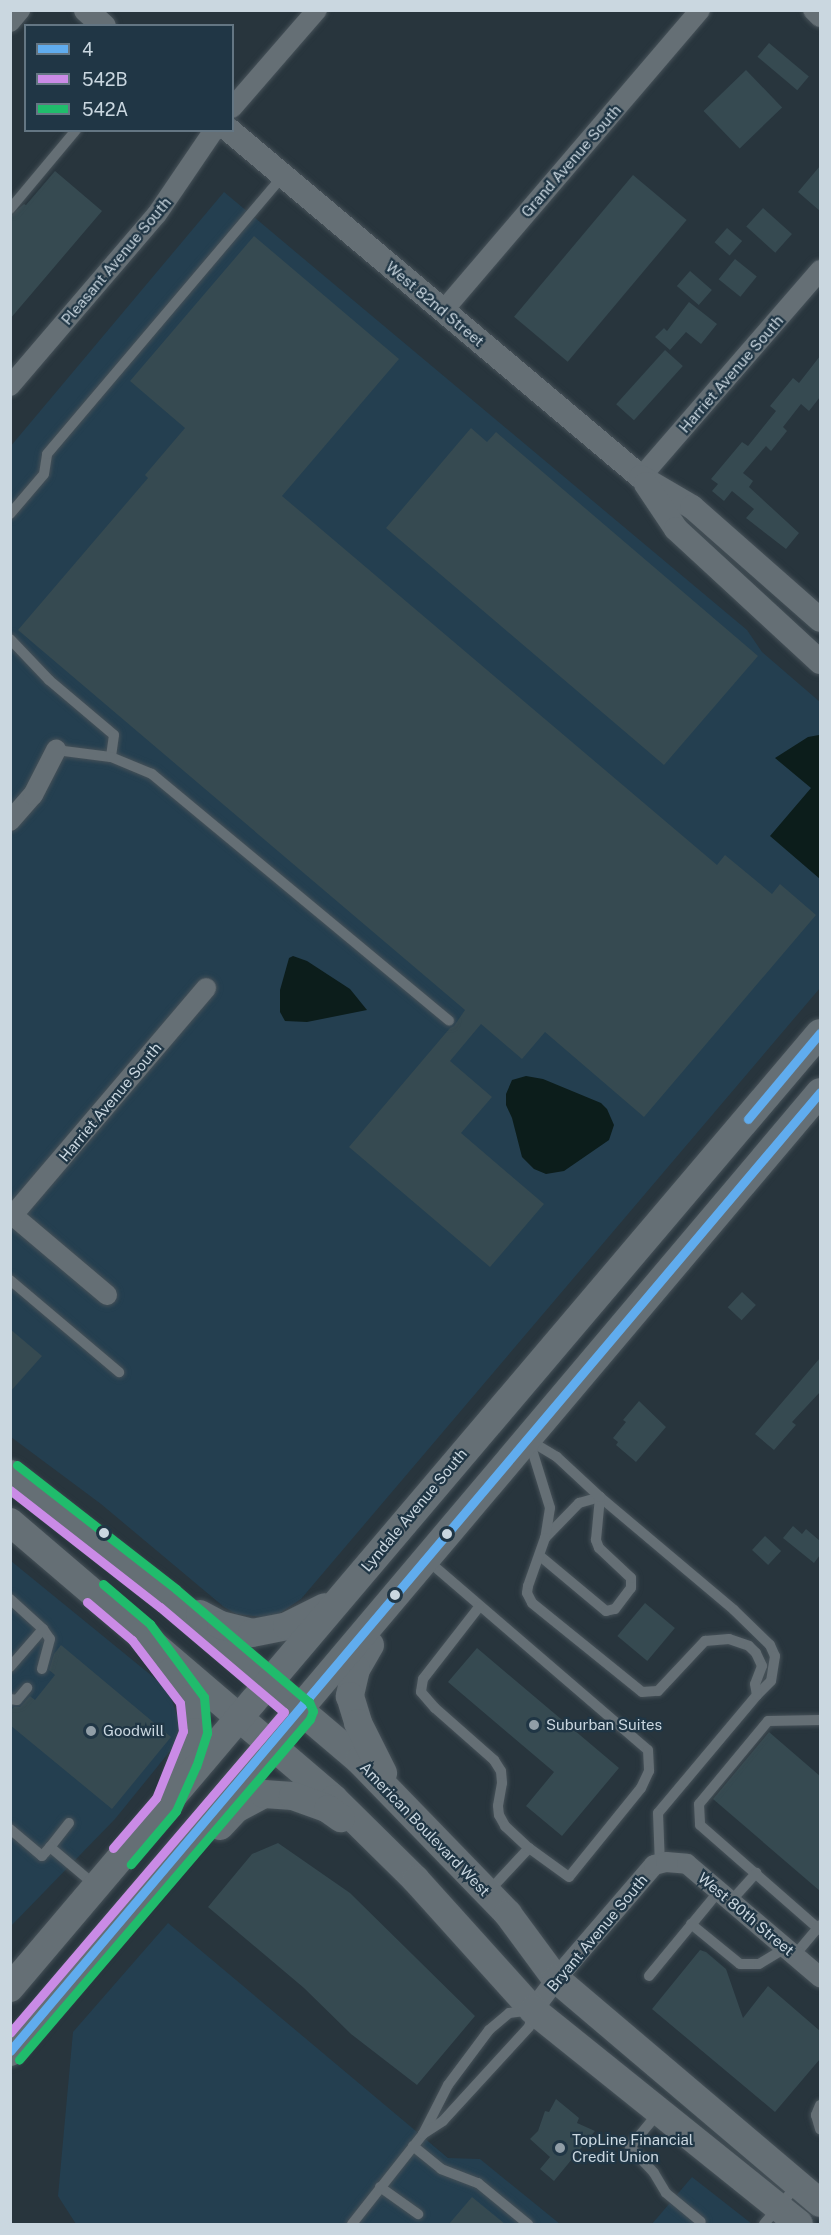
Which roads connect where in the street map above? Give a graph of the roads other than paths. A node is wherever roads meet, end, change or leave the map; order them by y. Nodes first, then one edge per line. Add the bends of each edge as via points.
1 (20, 10) edge
2 (86, 10) edge
3 (317, 10) edge
4 (700, 10) edge
5 (813, 10) edge
6 (820, 17) edge
7 (10, 22) edge
8 (102, 24) edge
9 (234, 106) edge
10 (74, 132) edge
11 (213, 132) edge
12 (231, 132) edge
13 (283, 176) junction
14 (10, 209) edge
15 (820, 270) edge
16 (443, 311) junction
17 (10, 386) edge
18 (641, 477) junction
19 (10, 514) edge
20 (820, 620) edge
21 (10, 639) edge
22 (820, 662) edge
23 (56, 750) joint
24 (111, 757) junction
25 (10, 821) edge
26 (206, 988) dead end
27 (449, 1021) dead end
28 (820, 1034) edge
29 (820, 1092) edge
30 (12, 1214) edge
31 (10, 1280) edge
32 (107, 1295) dead end
33 (119, 1372) dead end
34 (529, 1440) junction
35 (14, 1484) edge
36 (600, 1497) junction
37 (10, 1522) edge
38 (545, 1538) junction
39 (540, 1556) junction
40 (427, 1560) junction
41 (168, 1598) junction
42 (10, 1599) edge
43 (337, 1601) junction
44 (479, 1607) junction
45 (375, 1623) junction
46 (43, 1629) junction
47 (141, 1632) junction
48 (10, 1667) edge
49 (42, 1670) dead end
50 (268, 1684) junction
51 (27, 1688) dead end
52 (757, 1695) junction
53 (10, 1699) edge
54 (301, 1711) junction
55 (240, 1717) junction
56 (820, 1720) edge
57 (273, 1744) junction
58 (397, 1798) junction
59 (166, 1804) junction
60 (69, 1823) dead end
61 (10, 1829) edge
62 (376, 1840) junction
63 (529, 1848) junction
64 (46, 1852) junction
65 (179, 1854) junction
66 (663, 1863) junction
67 (756, 1873) junction
68 (96, 1887) junction
69 (487, 1894) junction
70 (725, 1896) junction
71 (691, 1924) junction
72 (820, 1928) edge
73 (790, 1951) junction
74 (649, 1976) dead end
75 (820, 1977) edge
76 (556, 1979) junction
77 (10, 1988) edge
78 (533, 2010) junction
79 (10, 2052) edge
80 (820, 2105) edge
81 (659, 2111) junction
82 (820, 2130) edge
83 (423, 2134) junction
84 (413, 2146) junction
85 (798, 2184) junction
86 (380, 2187) junction
87 (820, 2203) edge
88 (418, 2214) dead end
89 (780, 2219) edge
90 (701, 2222) dead end
91 (352, 2224) edge
92 (528, 2224) edge

1 - 7 street
2 - 8 street
3 - 9 street
4 - 16 street, Grand Avenue South
5 - 6 street
10 - 14 lane
11 - 17 street, Pleasant Avenue South via 157,214
12 - 13 street, West 82nd Street
13 - 16 street, West 82nd Street
13 - 19 lane via 47,454 44,474
15 - 18 street, Harriet Avenue South
16 - 18 street, West 82nd Street
18 - 20 street, West 82nd Street via 692,507
18 - 22 street, West 82nd Street via 676,529
21 - 24 lane via 49,680 114,735
23 - 24 lane
23 - 25 street via 33,795
24 - 27 lane via 133,765 172,789
26 - 30 street, Harriet Avenue South
28 - 43 main road, Lyndale Avenue South
29 - 34 main road
30 - 32 street
31 - 33 lane
34 - 36 lane via 557,1457
34 - 38 lane via 550,1508
34 - 40 main road
35 - 41 main road, American Boulevard West
36 - 38 lane via 579,1503
36 - 39 lane via 596,1540 599,1548 633,1582 615,1609 604,1610
36 - 52 lane via 770,1645 775,1669 771,1681
37 - 47 main road
38 - 39 lane
39 - 52 lane via 528,1586 532,1603 642,1692 658,1691 705,1641 729,1638 756,1653 762,1666 755,1683
40 - 44 lane
40 - 45 main road
41 - 43 main road via 221,1625 252,1633 287,1626
41 - 50 main road, American Boulevard West
42 - 46 lane
43 - 50 main road, Lyndale Avenue South
44 - 63 lane via 423,1679 421,1692 494,1760 501,1771 499,1815
44 - 63 lane via 648,1750 649,1772 641,1788 569,1877
45 - 54 main road
45 - 58 main road via 369,1651 356,1669 351,1696 368,1747
46 - 48 lane
46 - 49 lane via 50,1639
47 - 55 main road
47 - 59 main road via 192,1698 195,1732
50 - 54 main road, American Boulevard West
50 - 55 main road, Lyndale Avenue South
51 - 53 lane via 17,1700
52 - 66 lane via 658,1813
54 - 57 main road
54 - 58 main road, American Boulevard West
55 - 57 main road
55 - 59 main road, Lyndale Avenue South
56 - 67 lane via 768,1721 699,1804 700,1825
57 - 62 main road
57 - 65 main road
58 - 69 main road, American Boulevard West
59 - 68 main road, Lyndale Avenue South
60 - 64 lane
61 - 64 lane
62 - 65 main road via 328,1809 293,1796 264,1794 236,1809 212,1834
62 - 78 main road
63 - 69 lane
64 - 68 lane
65 - 79 main road
66 - 70 street, West 80th Street via 687,1864
66 - 76 street, Bryant Avenue South via 654,1865
67 - 70 lane
67 - 72 lane
68 - 77 main road, Lyndale Avenue South
69 - 76 main road, American Boulevard West
70 - 71 lane
70 - 73 street, West 80th Street
71 - 73 lane via 740,1964 759,1964
71 - 74 lane
72 - 73 lane
73 - 75 street, West 80th Street
76 - 78 street, Bryant Avenue South
76 - 85 main road, American Boulevard West
78 - 81 main road
78 - 83 lane via 529,2027 443,2121
78 - 83 lane via 509,2013 489,2030 448,2085
80 - 82 lane via 816,2115
81 - 89 main road
81 - 90 lane via 630,2147 666,2193
83 - 84 lane
84 - 86 lane
84 - 92 lane via 441,2169 478,2183
85 - 87 main road, American Boulevard West
85 - 89 lane
86 - 88 lane
86 - 91 lane

